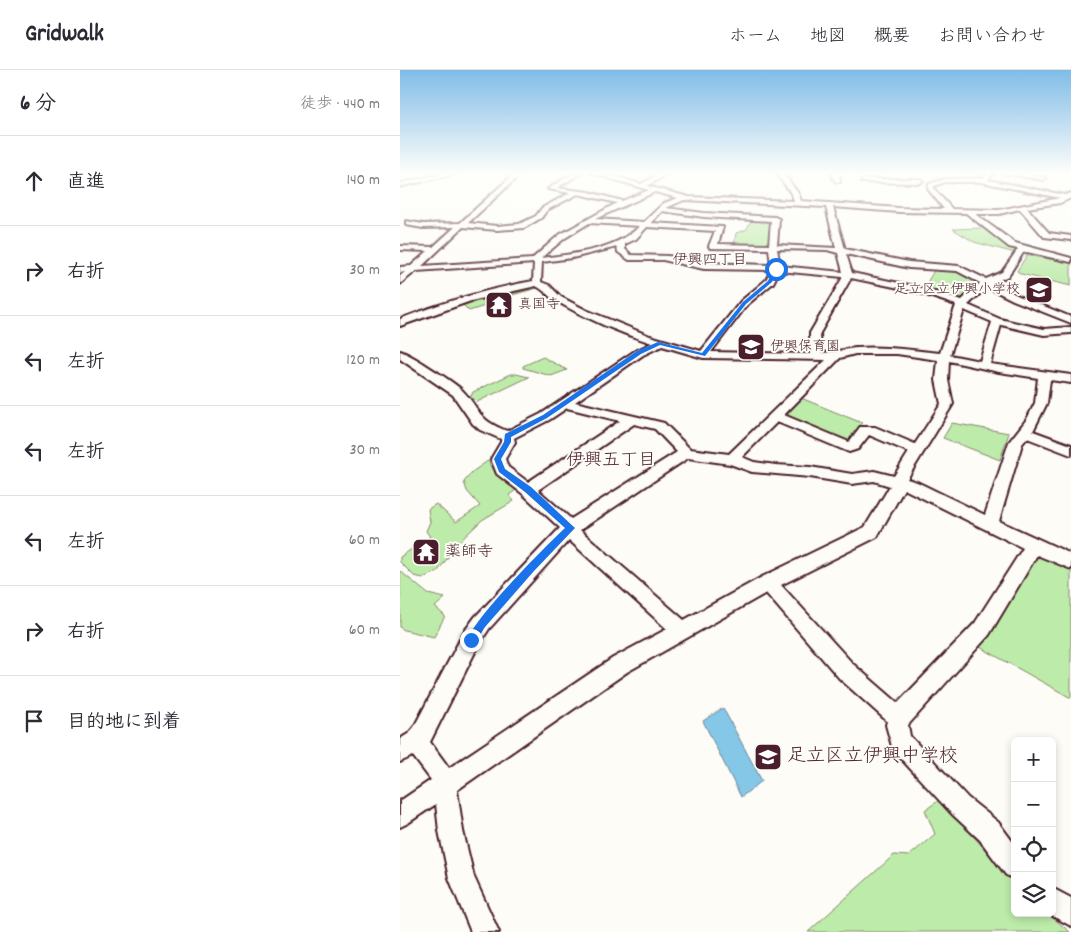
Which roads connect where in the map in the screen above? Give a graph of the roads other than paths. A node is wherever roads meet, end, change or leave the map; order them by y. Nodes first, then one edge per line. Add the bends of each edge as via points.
1 (475, 213) edge
2 (541, 213) edge
3 (604, 213) edge
4 (656, 213) edge
5 (691, 213) edge
6 (694, 213) edge
7 (831, 213) edge
8 (970, 213) edge
9 (1028, 213) edge
10 (400, 221) edge
11 (590, 221) junction
12 (409, 223) junction
13 (647, 223) junction
14 (461, 226) junction
15 (677, 226) junction
16 (400, 228) edge
17 (1071, 238) edge
18 (621, 243) junction
19 (400, 248) edge
20 (773, 248) junction
21 (435, 250) junction
22 (840, 250) junction
23 (1025, 250) junction
24 (538, 260) junction
25 (1071, 260) edge
26 (774, 267) junction
27 (414, 268) junction
28 (400, 270) edge
29 (505, 276) junction
30 (848, 276) junction
31 (400, 281) edge
32 (988, 282) junction
33 (538, 283) junction
34 (964, 302) junction
35 (994, 319) junction
36 (400, 323) edge
37 (1069, 324) edge
38 (660, 343) junction
39 (400, 354) edge
40 (703, 355) junction
41 (836, 356) junction
42 (816, 357) junction
43 (944, 357) junction
44 (984, 365) junction
45 (1044, 376) junction
46 (1071, 379) edge
47 (566, 404) junction
48 (776, 416) junction
49 (631, 420) junction
50 (1026, 433) junction
51 (507, 436) junction
52 (917, 450) junction
53 (1071, 450) edge
54 (686, 453) junction
55 (732, 459) junction
56 (899, 482) junction
57 (528, 490) junction
58 (990, 524) junction
59 (570, 528) junction
60 (1034, 546) junction
61 (1071, 562) edge
62 (768, 583) junction
63 (683, 631) junction
64 (898, 717) junction
65 (408, 747) edge
66 (445, 785) junction
67 (400, 815) edge
68 (1011, 861) edge
69 (1056, 904) edge
70 (1071, 914) edge
71 (485, 932) edge

1 - 14 street
2 - 14 street via 521,226
3 - 11 street
4 - 13 street
5 - 15 street
6 - 20 street via 775,219
7 - 22 street
8 - 23 street via 1012,245
9 - 17 street via 1047,235
10 - 12 street
11 - 13 street
11 - 24 street via 549,246 536,258
12 - 14 street
12 - 16 street
13 - 15 street
13 - 18 street via 633,237
14 - 21 street
15 - 20 street via 720,229 713,246
18 - 24 street via 576,255
18 - 26 street via 620,250 628,258 674,259 702,266
19 - 21 street
20 - 22 street
20 - 26 street
21 - 27 street
22 - 30 street
22 - 32 street via 909,265 959,269
23 - 25 street
23 - 32 street via 1020,251 1005,274
24 - 29 street
24 - 33 street
26 - 30 street
26 - 40 street via 770,281 744,303
27 - 28 street
27 - 29 street
27 - 31 street
29 - 33 street
29 - 36 street
30 - 34 street
30 - 42 street via 815,333
32 - 34 street
32 - 37 street
33 - 38 street via 567,304
34 - 35 street
34 - 43 street
35 - 37 street via 1050,333
35 - 44 street
38 - 40 street
38 - 47 street via 639,352
39 - 51 street via 457,392 485,427
40 - 42 street
41 - 42 street
41 - 43 street via 855,351 897,351
41 - 48 street
43 - 44 street
43 - 52 street via 942,380 947,404
44 - 45 street
45 - 46 street
45 - 50 street via 1039,409
47 - 49 street
47 - 51 street
48 - 52 street via 849,447 854,446 865,430 870,430
48 - 55 street
49 - 54 street via 659,426
49 - 57 street
50 - 53 street
50 - 58 street via 1016,442
51 - 57 street via 508,442 498,459 502,470
52 - 56 street
54 - 55 street
54 - 59 street
55 - 56 street via 752,467 852,479 874,476
56 - 58 street
56 - 62 street via 871,532
57 - 59 street
58 - 60 street
59 - 63 street
59 - 65 street via 482,624 422,736
60 - 61 street
60 - 64 street via 982,629
62 - 63 street
62 - 64 street via 839,663
63 - 66 street via 620,665
64 - 68 street via 902,742 960,806 989,831
65 - 66 street via 440,773
66 - 67 street
66 - 71 street via 462,878
69 - 70 street

